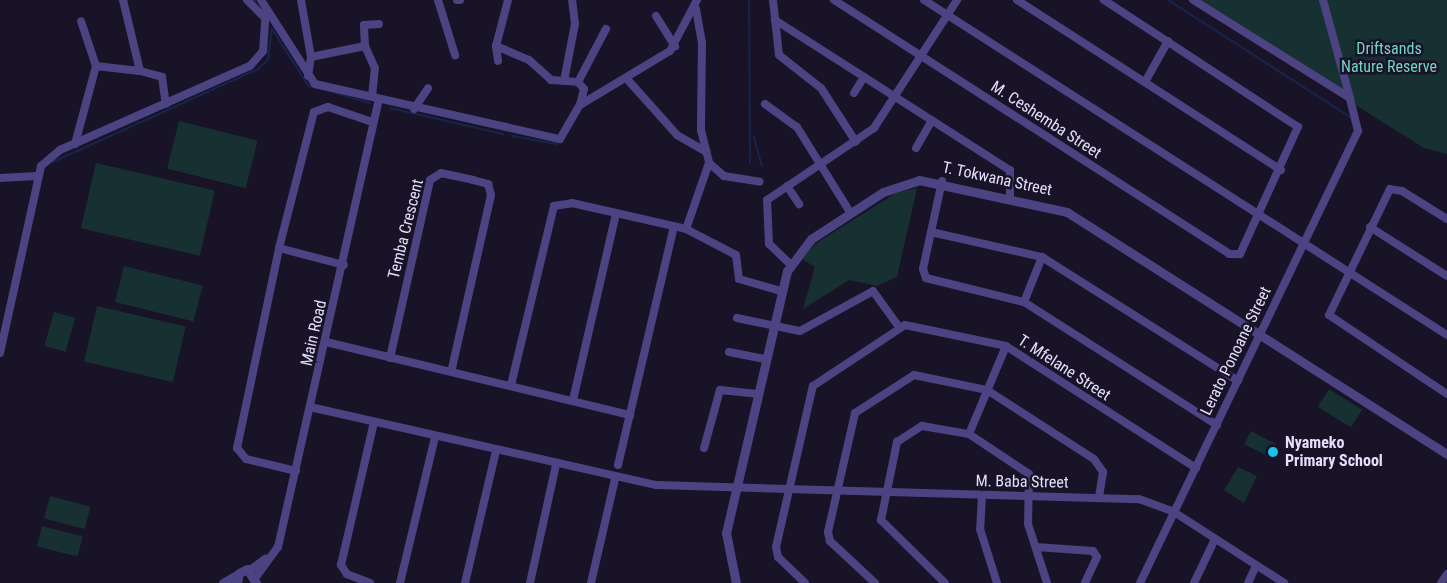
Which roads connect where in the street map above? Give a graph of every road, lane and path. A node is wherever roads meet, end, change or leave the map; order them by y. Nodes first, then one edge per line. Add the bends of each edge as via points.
1 (123, 0) edge
2 (248, 0) edge
3 (261, 0) edge
4 (301, 0) edge
5 (438, 0) edge
6 (508, 0) edge
7 (572, 0) edge
8 (773, 0) edge
9 (834, 0) edge
10 (924, 0) edge
11 (957, 0) edge
12 (1017, 0) edge
13 (1104, 0) edge
14 (1193, 0) edge
15 (1323, 0) edge
16 (846, 3) edge
17 (696, 4) edge
18 (265, 13) junction
19 (948, 15) junction
20 (656, 16) dead end
21 (775, 20) junction
22 (81, 21) dead end
23 (379, 24) dead end
24 (606, 29) dead end
25 (1168, 42) junction
26 (365, 46) junction
27 (496, 46) junction
28 (675, 46) junction
29 (455, 55) dead end
30 (311, 57) junction
31 (921, 57) junction
32 (498, 61) dead end
33 (96, 66) junction
34 (140, 70) junction
35 (308, 76) junction
36 (864, 77) junction
37 (627, 79) junction
38 (564, 81) junction
39 (578, 82) junction
40 (1145, 82) junction
41 (428, 88) dead end
42 (854, 93) dead end
43 (895, 96) junction
44 (375, 98) junction
45 (1350, 98) junction
46 (166, 104) junction
47 (765, 104) dead end
48 (580, 105) junction
49 (414, 109) junction
50 (932, 120) junction
51 (372, 122) junction
52 (856, 142) junction
53 (75, 144) junction
54 (916, 148) dead end
55 (706, 152) junction
56 (709, 163) junction
57 (820, 164) junction
58 (1281, 170) junction
59 (37, 176) junction
60 (0, 178) edge
61 (942, 181) junction
62 (760, 182) dead end
63 (787, 186) junction
64 (1010, 196) junction
65 (799, 204) dead end
66 (850, 212) junction
67 (616, 214) junction
68 (1260, 216) junction
69 (1447, 219) edge
70 (674, 226) junction
71 (1370, 227) junction
72 (686, 229) junction
73 (931, 232) junction
74 (1304, 244) junction
75 (279, 248) junction
76 (1042, 257) junction
77 (791, 264) junction
78 (344, 265) junction
79 (1347, 271) junction
80 (1447, 276) edge
81 (781, 291) junction
82 (1024, 302) junction
83 (737, 318) dead end
84 (773, 326) junction
85 (899, 327) junction
86 (1260, 335) junction
87 (1447, 335) edge
88 (326, 342) junction
89 (1006, 346) junction
90 (729, 352) dead end
91 (0, 353) edge
92 (390, 358) junction
93 (765, 359) junction
94 (451, 372) junction
95 (1238, 381) junction
96 (511, 385) junction
97 (987, 390) junction
98 (757, 394) junction
99 (1447, 394) edge
100 (573, 400) junction
101 (310, 407) junction
102 (630, 415) junction
103 (374, 422) junction
104 (1217, 425) junction
105 (969, 434) junction
106 (435, 437) junction
107 (704, 448) dead end
108 (495, 451) junction
109 (1447, 454) edge
110 (556, 465) junction
111 (618, 465) dead end
112 (1196, 468) junction
113 (296, 471) junction
114 (615, 479) junction
115 (736, 487) junction
116 (789, 489) junction
117 (837, 490) junction
118 (884, 492) junction
119 (982, 495) junction
120 (1032, 495) junction
121 (1099, 497) junction
122 (1174, 512) junction
123 (1215, 539) junction
124 (1036, 547) junction
125 (1256, 566) junction
126 (237, 579) edge
127 (255, 579) edge
128 (223, 583) edge
129 (370, 583) edge
130 (400, 583) edge
131 (465, 583) edge
132 (530, 583) edge
133 (591, 583) edge
134 (736, 583) edge
135 (805, 583) edge
136 (875, 583) edge
137 (945, 583) edge
138 (997, 583) edge
139 (1047, 583) edge
140 (1085, 583) edge
141 (1140, 583) edge
142 (1194, 583) edge
143 (1248, 583) edge
144 (1284, 583) edge

1 - 34 street
2 - 18 street
3 - 18 street
4 - 30 street
5 - 29 street
6 - 27 street
7 - 38 street via 575,24
8 - 21 street
9 - 16 street, M. Ceshemba Street
10 - 19 street
11 - 19 street
12 - 40 street
13 - 25 street
14 - 45 street
15 - 45 street
16 - 31 street, M. Ceshemba Street
17 - 28 street
17 - 55 street
18 - 35 street
18 - 46 street via 264,46 256,61
19 - 31 street
19 - 68 street
20 - 28 street
21 - 36 street
21 - 52 street via 778,55 821,88
22 - 33 street
23 - 26 street via 364,25
24 - 39 street
25 - 40 street
25 - 58 street via 1296,124 1299,134
26 - 30 street
26 - 44 street, Main Road via 375,68
27 - 32 street
27 - 38 street via 522,56 546,77
28 - 37 street
30 - 35 street
31 - 43 street
31 - 68 street, M. Ceshemba Street via 1230,254 1244,249
33 - 34 street
33 - 53 street
34 - 46 street via 162,77
35 - 44 street via 315,84
36 - 42 street
36 - 43 street
37 - 48 street
37 - 55 street via 677,135
38 - 39 street
39 - 48 street via 584,89
40 - 58 street
41 - 49 street
43 - 50 street
43 - 52 street via 874,128
44 - 49 street
44 - 51 street, Main Road
45 - 74 street, Lerato Ponoane Street via 1358,131
46 - 53 street
47 - 57 street via 792,122
48 - 49 street via 560,139
50 - 54 street
50 - 64 street via 1010,170
51 - 75 street via 328,107 314,112
51 - 78 street, Main Road via 368,168
52 - 57 street
53 - 59 street via 48,158
55 - 56 street
56 - 62 street via 724,176
56 - 72 street
57 - 63 street
57 - 66 street
58 - 68 street
59 - 60 street
59 - 91 street via 36,204
61 - 64 street, T. Tokwana Street
61 - 66 street, T. Tokwana Street via 897,186
61 - 73 street
63 - 65 street
63 - 77 street via 763,206 769,244
64 - 86 street, T. Tokwana Street via 1067,212
66 - 77 street, T. Tokwana Street via 811,239
67 - 70 street
67 - 96 street via 564,202 551,211
67 - 100 street
68 - 74 street
69 - 71 street via 1394,188 1383,196
70 - 72 street
70 - 102 street
71 - 79 street
71 - 80 street
72 - 81 street via 736,255 739,279
73 - 76 street
73 - 82 street via 926,278
74 - 79 street
74 - 86 street, Lerato Ponoane Street
75 - 78 street
75 - 113 street via 237,448 246,459
76 - 82 street
76 - 95 street
77 - 81 street, T. Tokwana Street
78 - 88 street, Main Road
79 - 87 street
79 - 99 street via 1330,317
81 - 84 street, T. Tokwana Street
82 - 104 street
83 - 84 street
84 - 85 street via 804,330 873,291
84 - 93 street, T. Tokwana Street
85 - 89 street, T. Mfelane Street
85 - 116 street via 815,382
86 - 95 street, Lerato Ponoane Street
86 - 109 street, T. Tokwana Street
88 - 92 street
88 - 101 street, Main Road
89 - 97 street
89 - 112 street, T. Mfelane Street
90 - 93 street
92 - 94 street
92 - 94 street, Temba Crescent via 430,180 441,173 473,180 488,184 491,195
93 - 98 street, T. Tokwana Street
94 - 96 street
95 - 104 street, Lerato Ponoane Street
96 - 100 street
97 - 105 street
97 - 117 street via 914,375 861,407 854,417
97 - 121 street via 1099,463
98 - 107 street via 720,390
98 - 115 street, T. Tokwana Street
100 - 102 street
101 - 103 street, M. Baba Street
101 - 113 street, Main Road
102 - 111 street
103 - 106 street, M. Baba Street
103 - 129 street via 341,565 347,574
104 - 112 street, Lerato Ponoane Street
105 - 118 street via 927,425 900,438
105 - 120 street via 1029,474
106 - 108 street, M. Baba Street
106 - 130 street
108 - 110 street, M. Baba Street
108 - 131 street
110 - 114 street, M. Baba Street
110 - 132 street
112 - 122 street, Lerato Ponoane Street
113 - 127 street, Main Road via 276,551
114 - 115 street, M. Baba Street
114 - 133 street
115 - 116 street, M. Baba Street
115 - 134 street, T. Tokwana Street via 725,542
116 - 117 street, M. Baba Street
116 - 135 street via 776,553
117 - 118 street, M. Baba Street
117 - 136 street via 828,536
118 - 119 street, M. Baba Street
118 - 137 street via 882,524
119 - 120 street, M. Baba Street
119 - 138 street via 980,529
120 - 121 street, M. Baba Street
120 - 124 street via 1028,524
121 - 122 street, M. Baba Street via 1139,499
122 - 123 street, M. Baba Street
122 - 141 street, Lerato Ponoane Street
123 - 125 street, M. Baba Street
123 - 142 street
124 - 139 street
124 - 140 street via 1093,551 1096,557
125 - 143 street
125 - 144 street, M. Baba Street
126 - 127 street
126 - 128 street

